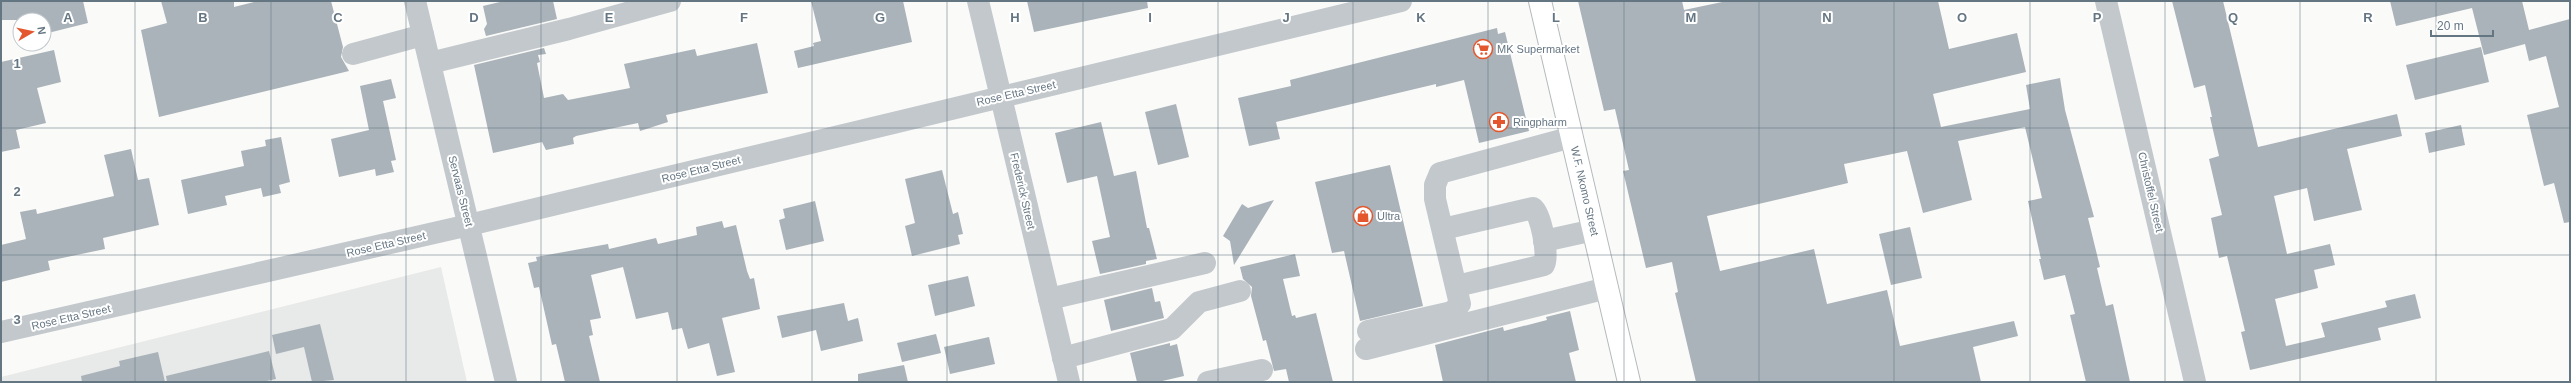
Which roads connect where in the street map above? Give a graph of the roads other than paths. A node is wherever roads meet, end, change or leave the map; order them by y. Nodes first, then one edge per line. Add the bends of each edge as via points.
1 (415, 1) edge
2 (670, 1) edge
3 (978, 1) edge
4 (1401, 1) edge
5 (1540, 1) edge
6 (2106, 1) edge
7 (423, 35) junction
8 (353, 54) dead end
9 (430, 63) junction
10 (1001, 96) junction
11 (1572, 137) junction
12 (469, 225) junction
13 (1443, 230) junction
14 (1594, 230) junction
15 (1544, 241) junction
16 (1205, 263) dead end
17 (1457, 286) junction
18 (1607, 288) junction
19 (1240, 291) dead end
20 (1049, 298) junction
21 (1, 332) edge
22 (1184, 337) dead end
23 (1065, 369) edge
24 (1262, 370) dead end
25 (506, 382) edge
26 (1208, 382) edge
27 (1629, 382) edge
28 (2196, 382) edge

1 - 7 street, Servaas Street
2 - 9 street
3 - 10 street, Frederick Street
4 - 10 street, Rose Etta Street
5 - 11 main road, W.F. Nkomo Street
6 - 28 street, Christoffel Street
7 - 8 street
7 - 9 street, Servaas Street
9 - 12 street, Servaas Street
10 - 12 street, Rose Etta Street
10 - 20 street, Frederick Street
11 - 13 street via 1440,173 1435,185 1435,199
11 - 14 main road, W.F. Nkomo Street
12 - 21 street, Rose Etta Street
12 - 25 street, Servaas Street
13 - 15 street via 1533,208 1538,214
13 - 17 street
14 - 15 street
14 - 18 main road, W.F. Nkomo Street
15 - 17 street via 1547,256 1544,265
16 - 20 street
17 - 18 street via 1460,304 1452,312 1367,340
18 - 27 main road, W.F. Nkomo Street
19 - 23 street via 1199,302 1172,329
20 - 23 street, Frederick Street
22 - 23 street
24 - 26 street

